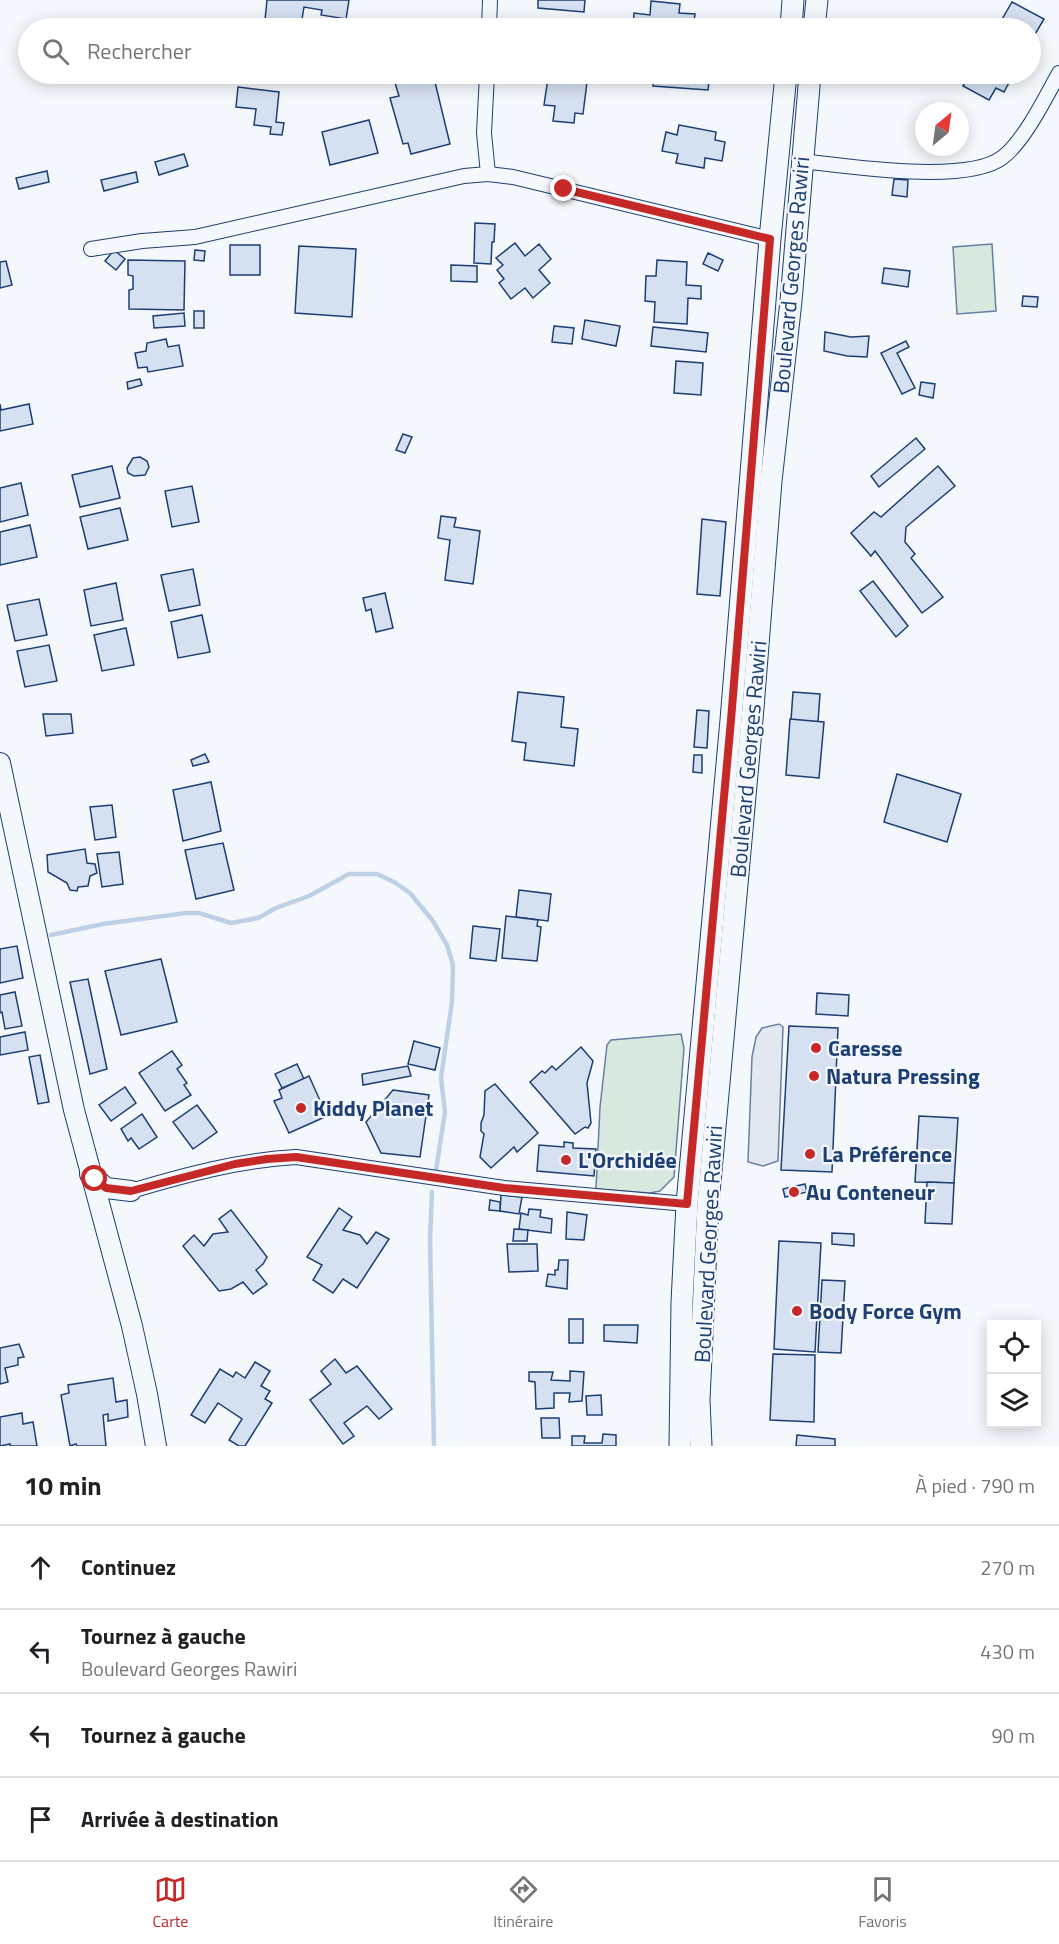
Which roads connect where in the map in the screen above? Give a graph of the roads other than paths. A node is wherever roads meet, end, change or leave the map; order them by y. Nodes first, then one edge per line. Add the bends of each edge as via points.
1 (490, 0) edge
2 (794, 0) edge
3 (817, 0) edge
4 (489, 18) edge
5 (792, 18) edge
6 (815, 18) edge
7 (1059, 73) edge
8 (486, 84) edge
9 (785, 84) edge
10 (809, 84) edge
11 (802, 161) junction
12 (488, 174) junction
13 (770, 239) junction
14 (91, 249) dead end
15 (0, 763) edge
16 (90, 1174) junction
17 (131, 1191) junction
18 (687, 1204) junction
19 (104, 1221) junction
20 (156, 1446) edge
21 (680, 1446) edge
22 (701, 1446) edge

1 - 4 street
2 - 5 main road
3 - 6 main road
7 - 11 street via 1018,141 1002,158 983,166 959,172 933,172
8 - 12 street via 484,133
9 - 13 main road, Boulevard Georges Rawiri
10 - 11 main road, Boulevard Georges Rawiri
11 - 22 main road, Boulevard Georges Rawiri via 709,1193 699,1400
12 - 13 street
12 - 14 street via 439,181 195,237
13 - 18 main road, Boulevard Georges Rawiri
15 - 16 main road
16 - 17 main road via 106,1188
16 - 19 main road
17 - 18 street via 235,1164 296,1157 504,1188
17 - 19 main road via 111,1203
18 - 21 main road, Boulevard Georges Rawiri
19 - 20 main road via 134,1333

